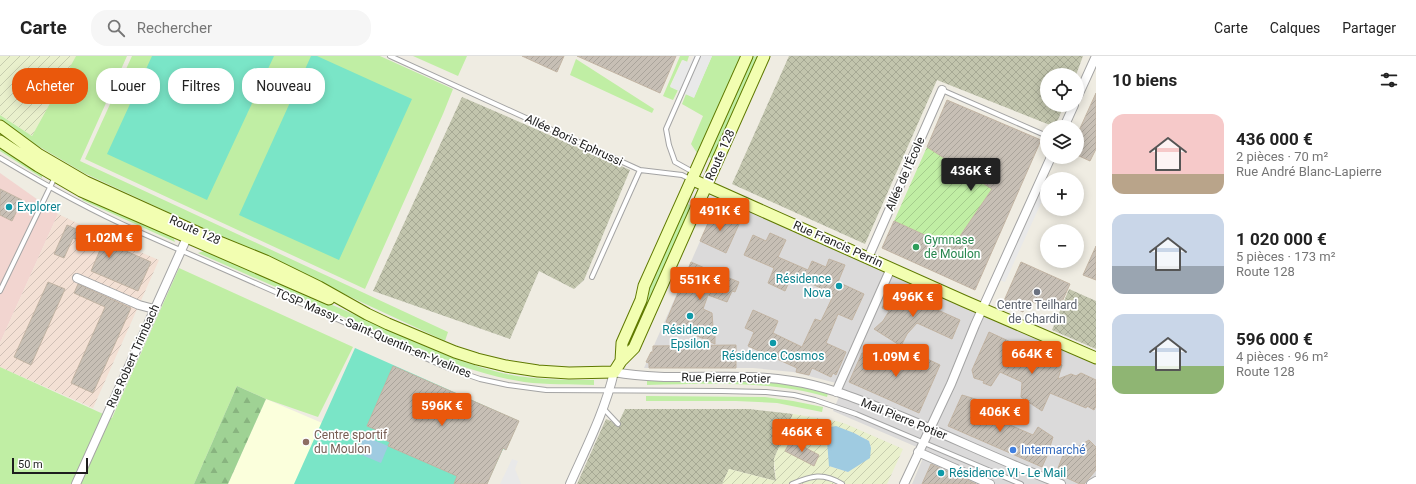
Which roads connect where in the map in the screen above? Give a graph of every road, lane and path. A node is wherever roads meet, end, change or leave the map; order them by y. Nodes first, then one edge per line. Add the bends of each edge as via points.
1 (390, 56) edge
2 (698, 56) edge
3 (747, 56) edge
4 (764, 56) edge
5 (1096, 56) edge
6 (1084, 83) edge
7 (942, 90) joint
8 (2, 128) edge
9 (1040, 133) edge
10 (0, 141) edge
11 (0, 158) edge
12 (1048, 164) edge
13 (640, 170) junction
14 (58, 172) junction
15 (694, 177) junction
16 (706, 186) junction
17 (50, 188) junction
18 (189, 233) junction
19 (181, 250) junction
20 (868, 258) junction
21 (891, 268) junction
22 (592, 277) dead end
23 (77, 278) dead end
24 (0, 291) edge
25 (982, 309) junction
26 (154, 310) junction
27 (1096, 358) edge
28 (621, 361) junction
29 (614, 372) junction
30 (610, 391) junction
31 (836, 392) junction
32 (603, 408) junction
33 (618, 424) dead end
34 (929, 428) junction
35 (923, 442) junction
36 (918, 452) junction
37 (1096, 481) edge
38 (76, 484) edge
39 (570, 484) edge
40 (792, 484) edge
41 (842, 484) edge
42 (904, 484) edge
43 (990, 484) edge
44 (1021, 484) edge
45 (1061, 484) edge
46 (1091, 484) edge

1 - 13 lane, Allée Boris Ephrussi
2 - 15 lane via 666,129 675,162
3 - 15 main road, Route 128
4 - 16 main road, Route 128
5 - 6 street
7 - 9 lane
7 - 20 street, Allée de l'École
8 - 14 main road, Route 128
10 - 14 main road, Route 128 via 17,154
11 - 17 lane, TCSP Massy - Saint-Quentin-en-Yvelines
12 - 25 street
13 - 15 lane, Allée Boris Ephrussi
13 - 22 lane
14 - 17 lane
14 - 18 main road, Route 128 via 89,195
15 - 16 main road, Rue Francis Perrin
15 - 28 main road, Route 128 via 644,286 641,300 622,343
16 - 20 main road, Rue Francis Perrin
16 - 28 main road, Route 128 via 634,348
17 - 19 lane, TCSP Massy - Saint-Quentin-en-Yvelines via 102,215
17 - 24 lane
18 - 19 street, Rue Robert Trimbach
18 - 29 main road, Route 128 via 266,261 367,314 456,352 492,363 538,371
19 - 26 street, Rue Robert Trimbach
19 - 30 lane, TCSP Massy - Saint-Quentin-en-Yvelines via 448,368 480,379 546,390
20 - 21 main road, Rue Francis Perrin
21 - 25 main road, Rue Francis Perrin
21 - 31 street
23 - 26 street
25 - 27 main road, Rue Francis Perrin
25 - 34 street
26 - 38 street, Rue Robert Trimbach
28 - 29 main road, Route 128
29 - 30 street
29 - 31 street, Rue Pierre Potier via 647,377 779,379
30 - 32 street
30 - 35 lane, TCSP Massy - Saint-Quentin-en-Yvelines via 722,391 794,395 850,412
31 - 34 street, Mail Pierre Potier
32 - 33 lane
32 - 39 street
34 - 35 street
34 - 45 street, Mail Pierre Potier
35 - 36 street
35 - 44 lane, TCSP Massy - Saint-Quentin-en-Yvelines
36 - 42 street
36 - 43 street
37 - 46 street
40 - 41 lane via 822,476

